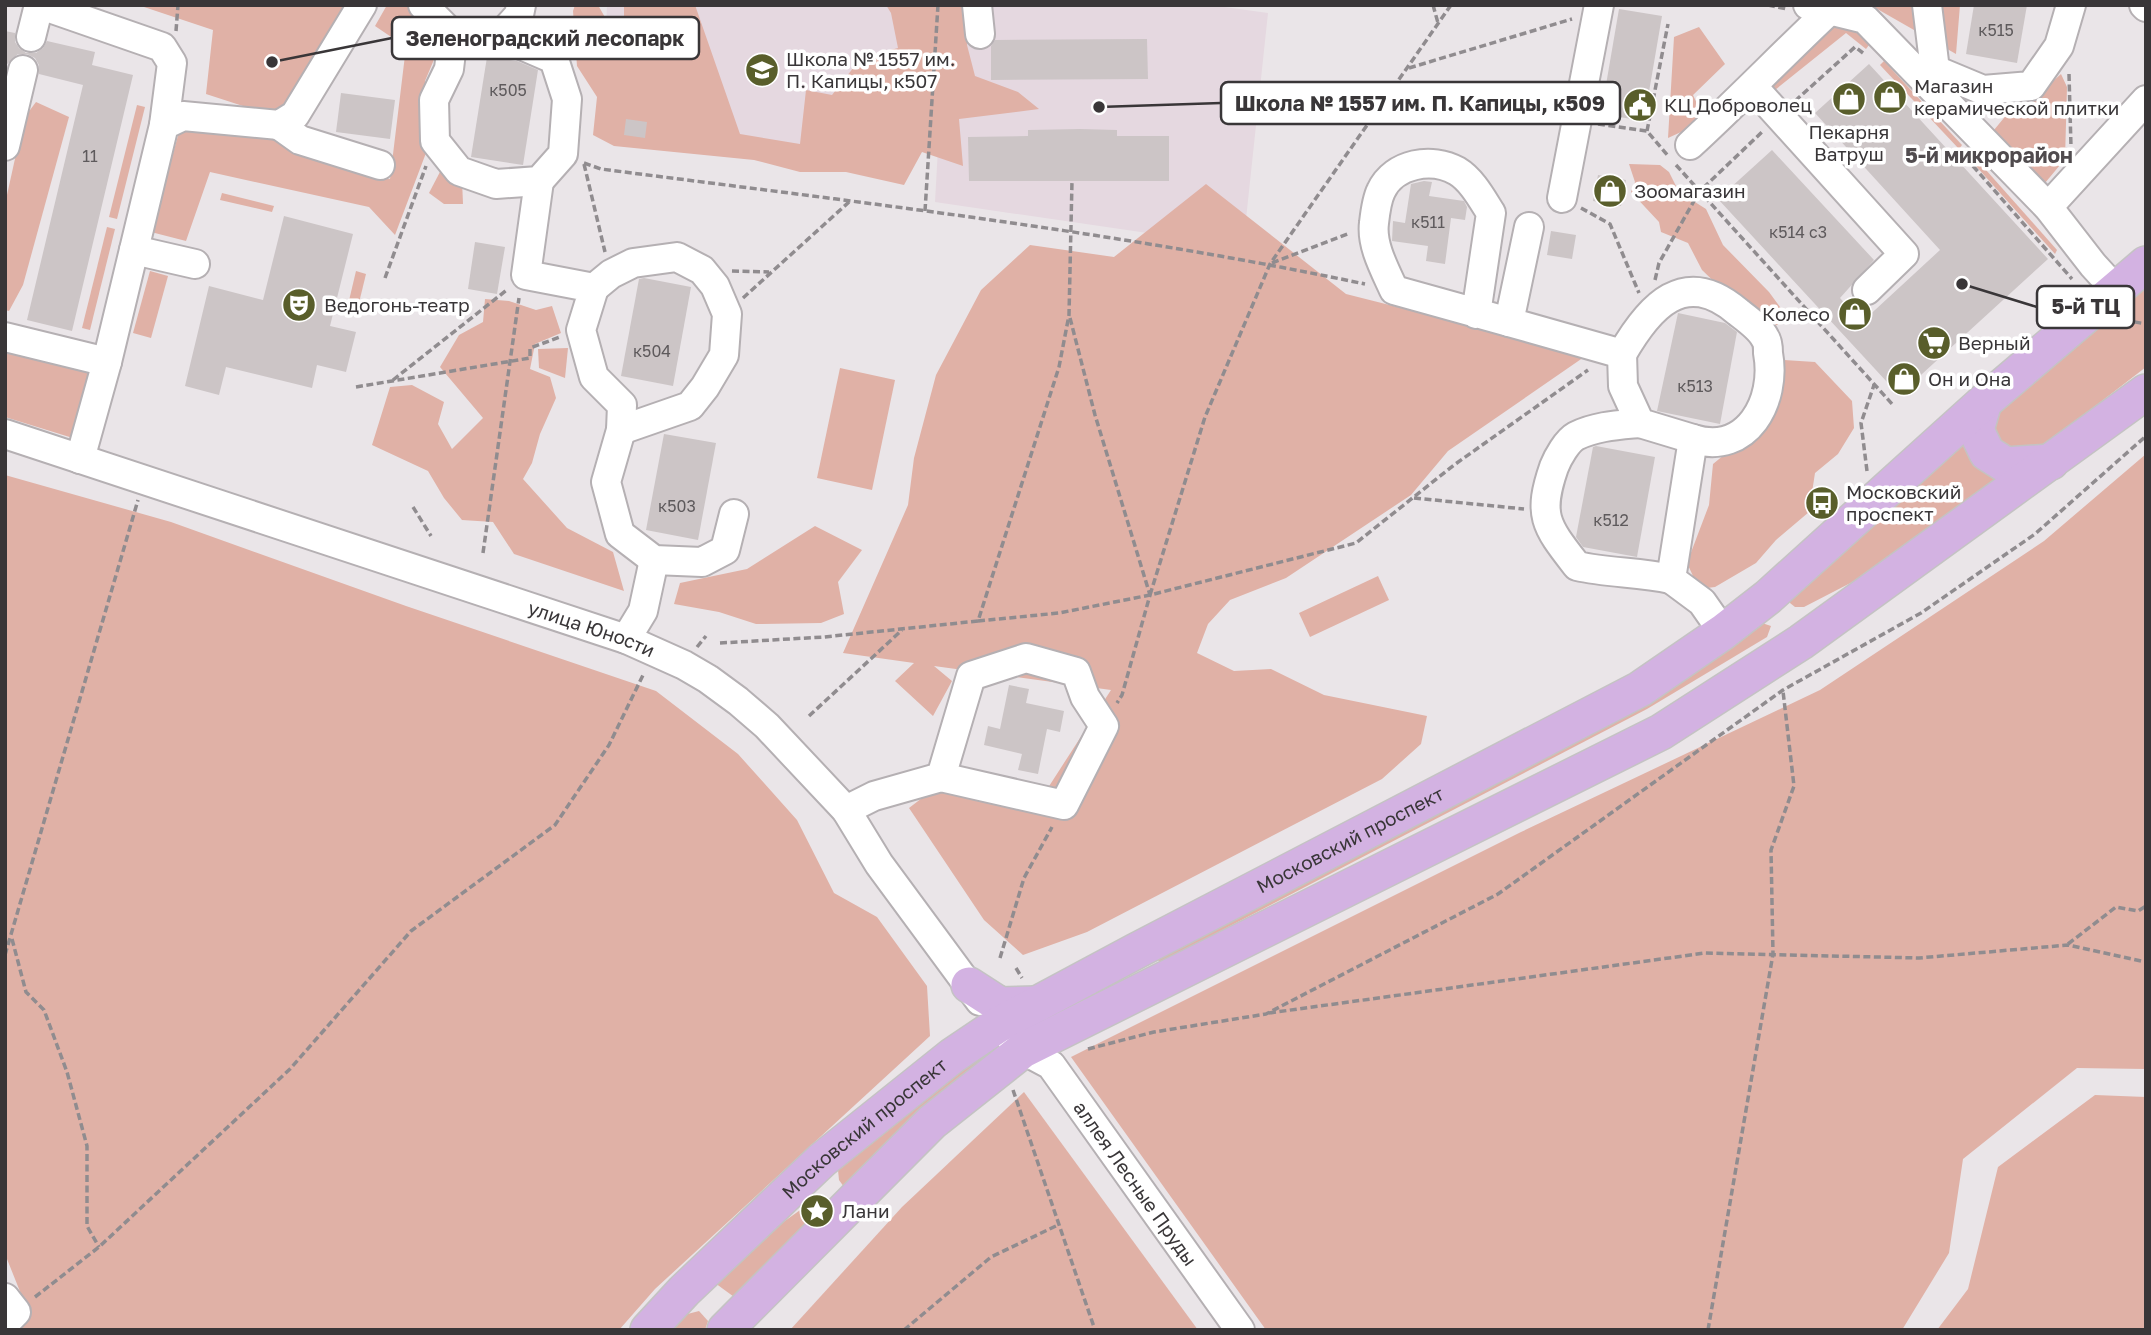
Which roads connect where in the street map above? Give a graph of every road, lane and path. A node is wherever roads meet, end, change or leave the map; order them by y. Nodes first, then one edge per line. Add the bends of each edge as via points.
1 (40, 5) edge
2 (362, 5) edge
3 (423, 5) edge
4 (521, 5) edge
5 (937, 5) edge
6 (976, 5) edge
7 (1433, 5) edge
8 (1451, 5) edge
9 (1927, 5) edge
10 (2071, 5) edge
11 (1819, 7) edge
12 (1598, 8) edge
13 (1438, 23) junction
14 (1668, 24) dead end
15 (453, 34) junction
16 (979, 34) dead end
17 (500, 36) junction
18 (31, 37) dead end
19 (2059, 46) junction
20 (1864, 54) dead end
21 (1406, 69) junction
22 (23, 70) dead end
23 (1753, 87) junction
24 (2146, 100) edge
25 (1779, 115) junction
26 (1576, 121) junction
27 (164, 125) junction
28 (279, 125) junction
29 (1647, 131) junction
30 (435, 141) junction
31 (1690, 145) dead end
32 (5, 146) edge
33 (380, 165) dead end
34 (1972, 165) dead end
35 (2081, 171) junction
36 (539, 181) junction
37 (1072, 181) dead end
38 (1699, 192) junction
39 (1562, 198) joint
40 (849, 201) junction
41 (2048, 207) junction
42 (925, 211) junction
43 (1373, 223) junction
44 (1529, 227) dead end
45 (1071, 232) junction
46 (134, 250) junction
47 (195, 264) dead end
48 (1270, 264) junction
49 (2146, 264) edge
50 (2064, 271) dead end
51 (524, 276) junction
52 (385, 278) dead end
53 (602, 281) junction
54 (2115, 289) junction
55 (1394, 290) junction
56 (1867, 290) dead end
57 (726, 314) junction
58 (1648, 314) junction
59 (1069, 315) junction
60 (1490, 318) junction
61 (581, 330) junction
62 (5, 337) edge
63 (1622, 354) junction
64 (510, 361) junction
65 (107, 362) junction
66 (391, 381) junction
67 (1874, 385) junction
68 (356, 387) dead end
69 (2146, 392) edge
70 (1984, 402) junction
71 (1893, 405) dead end
72 (1640, 424) junction
73 (621, 430) junction
74 (5, 434) edge
75 (2146, 436) edge
76 (1693, 439) junction
77 (80, 459) junction
78 (2051, 462) junction
79 (1867, 471) dead end
80 (1413, 498) junction
81 (138, 499) dead end
82 (413, 507) dead end
83 (1544, 512) junction
84 (734, 514) dead end
85 (431, 536) dead end
86 (483, 554) dead end
87 (654, 560) junction
88 (1671, 579) junction
89 (1150, 595) junction
90 (1768, 597) junction
91 (978, 621) junction
92 (904, 628) junction
93 (1723, 632) junction
94 (626, 639) junction
95 (1801, 642) junction
96 (720, 643) dead end
97 (645, 671) dead end
98 (1783, 690) junction
99 (809, 716) dead end
100 (1104, 726) junction
101 (941, 777) junction
102 (1064, 805) junction
103 (846, 810) junction
104 (2146, 906) edge
105 (11, 937) junction
106 (2068, 945) junction
107 (1136, 951) junction
108 (1773, 954) junction
109 (5, 955) edge
110 (1000, 958) dead end
111 (2146, 962) edge
112 (1153, 984) junction
113 (969, 985) junction
114 (1036, 1004) junction
115 (1266, 1014) junction
116 (998, 1025) junction
117 (961, 1050) junction
118 (1023, 1050) junction
119 (1077, 1052) dead end
120 (1011, 1083) dead end
121 (822, 1160) junction
122 (851, 1202) junction
123 (1058, 1225) junction
124 (99, 1247) junction
125 (684, 1291) junction
126 (9, 1311) edge
127 (726, 1329) edge
128 (648, 1330) edge
129 (904, 1330) edge
130 (1095, 1330) edge
131 (1240, 1330) edge
132 (1708, 1330) edge

1 - 18 street
1 - 27 street via 162,47 172,62
2 - 28 street via 295,115
3 - 15 street
4 - 17 street via 519,15
5 - 42 path
6 - 16 street
7 - 13 path
8 - 13 path
9 - 19 street via 1935,70 1983,90 2031,86
10 - 19 street
11 - 23 street
11 - 41 street via 1865,19
12 - 21 path
12 - 26 street
13 - 21 path
14 - 29 path
15 - 17 street
15 - 30 street via 449,69 434,100
17 - 36 street via 554,59 567,99 563,154
19 - 35 path via 2069,73 2071,155
20 - 25 path via 1855,47
21 - 48 path
22 - 32 street
23 - 25 street
23 - 31 street
24 - 35 street
25 - 38 path
25 - 56 street via 1904,254
26 - 29 path
26 - 39 street
27 - 28 street via 183,116
27 - 46 street
28 - 33 street via 300,140
29 - 38 path
30 - 36 street via 459,171 496,184
30 - 52 path
34 - 50 path
35 - 41 street
36 - 51 street
37 - 45 path
38 - 58 path via 1659,262
38 - 67 path
39 - 58 path via 1610,224
40 - 42 path
40 - 53 path via 601,169 583,162
40 - 57 path
41 - 54 street
42 - 45 path
43 - 48 path
43 - 55 street
43 - 60 street via 1381,191 1396,173 1425,164 1441,164 1459,172 1491,213
44 - 60 street
45 - 48 path
45 - 59 path
46 - 47 street
46 - 65 street
48 - 55 path
48 - 89 path via 1205,417
49 - 54 main road, Московский проспект
51 - 53 street
51 - 64 path
51 - 66 path
53 - 57 street via 633,263 677,257 702,270 715,286
53 - 61 street
54 - 70 main road, Московский проспект
55 - 60 street
57 - 73 street via 724,355 690,406
58 - 63 street
58 - 76 street via 1670,296 1712,295 1733,307 1766,338 1770,385 1763,410 1750,425 1721,442
59 - 89 path
59 - 91 path via 1059,367
60 - 63 street
61 - 64 path via 530,348 530,358
61 - 73 street via 594,377 622,405
62 - 65 street
63 - 72 street via 1623,386
63 - 80 path via 1582,373
64 - 66 path
64 - 86 path
65 - 77 street
66 - 68 path
67 - 71 path
67 - 79 path via 1861,423
69 - 78 main road, Московский проспект
70 - 78 main road via 1976,430 1987,453 2006,464
70 - 90 main road, Московский проспект
72 - 76 street
72 - 83 street via 1603,427 1574,437 1557,459
73 - 87 street via 606,482 620,534
74 - 77 street, улица Юности
75 - 98 path via 2035,534 1921,613
76 - 88 street
77 - 94 street, улица Юности
78 - 95 main road, Московский проспект
80 - 83 path
80 - 89 path via 1356,543
81 - 105 path
82 - 85 path
83 - 88 street via 1577,566
84 - 87 street via 725,550 702,562
87 - 94 street via 643,611
88 - 93 street via 1702,602
89 - 91 path via 1059,613
89 - 100 path via 1122,695
90 - 93 main road, Московский проспект
90 - 95 main road
91 - 92 path
92 - 96 path
92 - 99 path
93 - 107 main road, Московский проспект via 1640,689
94 - 103 street, улица Юности via 684,665 738,701
95 - 112 main road, Московский проспект via 1661,732
97 - 124 path via 609,745 555,825 411,931 290,1069
98 - 108 path via 1794,786 1772,850
98 - 115 path via 1498,894
100 - 101 street via 1085,697 1076,672 1026,658 971,676
100 - 102 street
101 - 102 street
101 - 103 street via 874,796
102 - 110 path via 1024,878
103 - 113 street, улица Юности
104 - 106 path via 2138,911 2116,907
105 - 109 path
105 - 124 path via 26,992 44,1010 67,1072 87,1146 87,1226
106 - 108 path via 1919,958
106 - 111 path
107 - 112 main road
107 - 114 main road, Московский проспект
108 - 115 path via 1705,953
108 - 132 path
112 - 118 main road, Московский проспект
113 - 114 main road via 1000,1005
113 - 116 street, улица Юности
113 - 117 street via 977,1021
114 - 116 main road, Московский проспект
115 - 119 path via 1154,1032
116 - 117 main road, Московский проспект
116 - 118 street, улица Юности
117 - 121 main road, Московский проспект
118 - 122 main road, Московский проспект via 932,1122
118 - 131 street, аллея Лесные Пруды via 1051,1065
120 - 123 path
121 - 122 main road via 826,1189 836,1199
121 - 125 main road, Московский проспект
122 - 127 main road, Московский проспект
123 - 129 path via 991,1257
123 - 130 path
124 - 126 path
125 - 127 main road via 698,1291 716,1301
125 - 128 main road, Московский проспект

